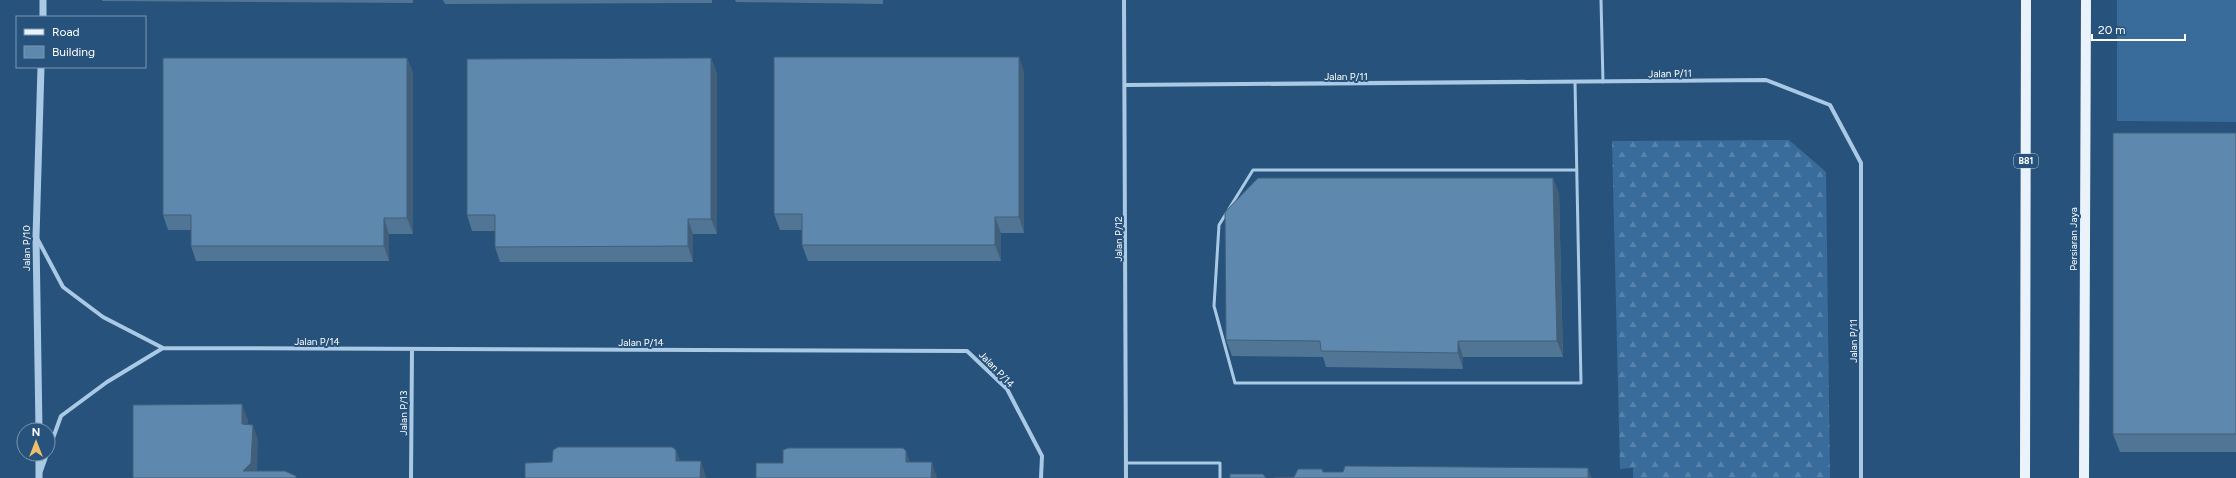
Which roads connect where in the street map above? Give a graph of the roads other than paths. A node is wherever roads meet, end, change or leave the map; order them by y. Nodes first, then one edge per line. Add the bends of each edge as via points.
1 (43, 0) edge
2 (1124, 0) edge
3 (1601, 0) edge
4 (2026, 0) edge
5 (2086, 0) edge
6 (43, 16) edge
7 (41, 68) edge
8 (1575, 82) junction
9 (1603, 82) junction
10 (1126, 85) junction
11 (1577, 170) junction
12 (36, 237) junction
13 (163, 348) junction
14 (412, 349) junction
15 (39, 422) edge
16 (56, 430) edge
17 (39, 462) edge
18 (45, 462) edge
19 (1126, 462) junction
20 (39, 477) edge
21 (411, 478) edge
22 (1042, 478) edge
23 (1126, 478) edge
24 (1220, 478) edge
25 (1861, 478) edge
26 (2026, 478) edge
27 (2084, 478) edge

1 - 6 street
2 - 10 street, Jalan P/12
3 - 9 lane
4 - 26 main road, B81
5 - 27 main road, Persiaran Jaya
7 - 12 street, Jalan P/10
8 - 9 street, Jalan P/11
8 - 10 street, Jalan P/11
8 - 11 lane
9 - 25 street, Jalan P/11 via 1766,80 1830,105 1861,163
10 - 19 street, Jalan P/12
11 - 11 lane via 1581,383 1234,383 1214,306 1219,225 1253,170
12 - 13 street, Jalan P/14 via 63,287 103,316
12 - 15 street, Jalan P/10
13 - 14 street, Jalan P/14
13 - 16 street via 107,382 61,416
14 - 21 street, Jalan P/13
14 - 22 street, Jalan P/14 via 967,351 1007,389 1042,456
17 - 20 street
18 - 20 street
19 - 23 street, Jalan P/12
19 - 24 lane via 1220,463

